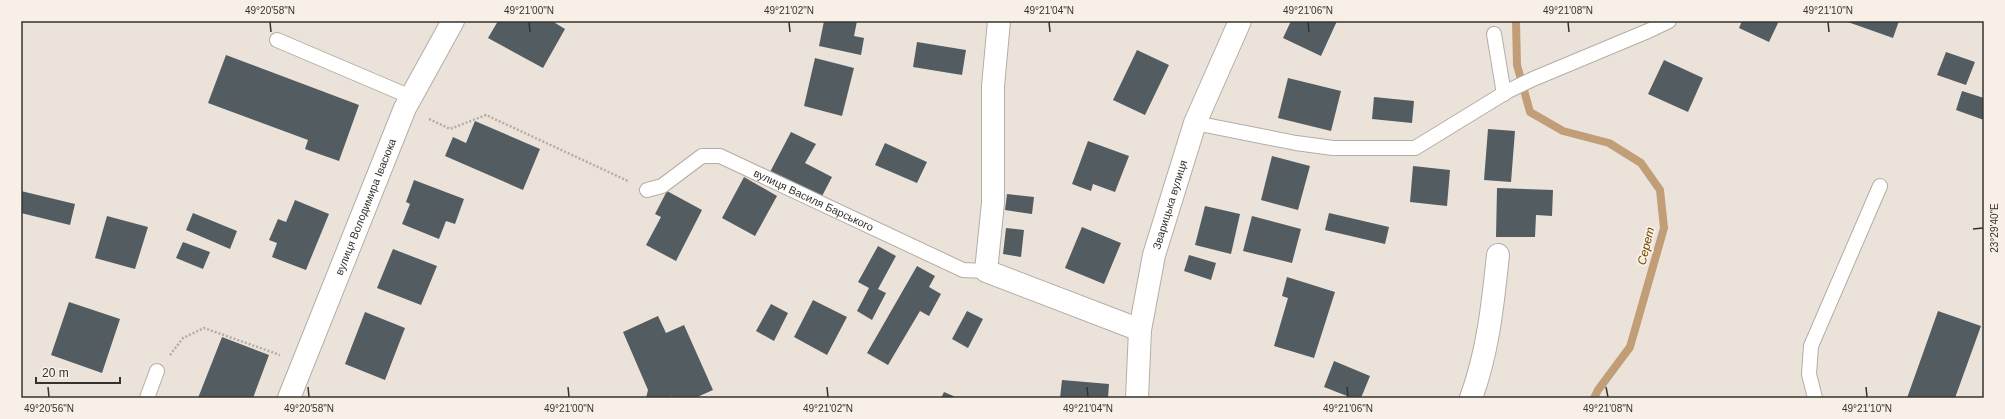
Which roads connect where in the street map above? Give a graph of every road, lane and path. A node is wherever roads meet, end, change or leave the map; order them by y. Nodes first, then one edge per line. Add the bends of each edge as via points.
1 (453, 21) edge
2 (999, 21) edge
3 (1240, 21) edge
4 (1669, 21) edge
5 (1494, 34) dead end
6 (277, 40) dead end
7 (1506, 92) junction
8 (408, 102) junction
9 (1195, 123) junction
10 (1880, 186) dead end
11 (647, 190) joint
12 (1498, 255) dead end
13 (986, 271) junction
14 (1140, 330) junction
15 (303, 363) junction
16 (157, 371) joint
17 (147, 398) edge
18 (289, 398) edge
19 (1137, 398) edge
20 (1471, 398) edge
21 (1815, 398) edge

1 - 8 street, вулиця Володимира Івасюка
2 - 13 street via 993,86 993,204
3 - 9 street, Зварицька вулиця
4 - 7 lane
5 - 7 lane
6 - 8 lane
7 - 9 lane via 1415,148 1333,148
8 - 11 path via 450,129 486,115
8 - 15 street, вулиця Володимира Івасюка
9 - 14 street, Зварицька вулиця via 1154,255
10 - 21 lane via 1811,346 1809,374
11 - 13 lane, вулиця Василя Барського via 662,186 702,156 720,156 962,270
12 - 20 street via 1490,324
13 - 14 street, вулиця Василя Барського
14 - 19 street, Зварицька вулиця
15 - 16 path via 204,328 183,338
15 - 18 street, вулиця Володимира Івасюка
16 - 17 lane

